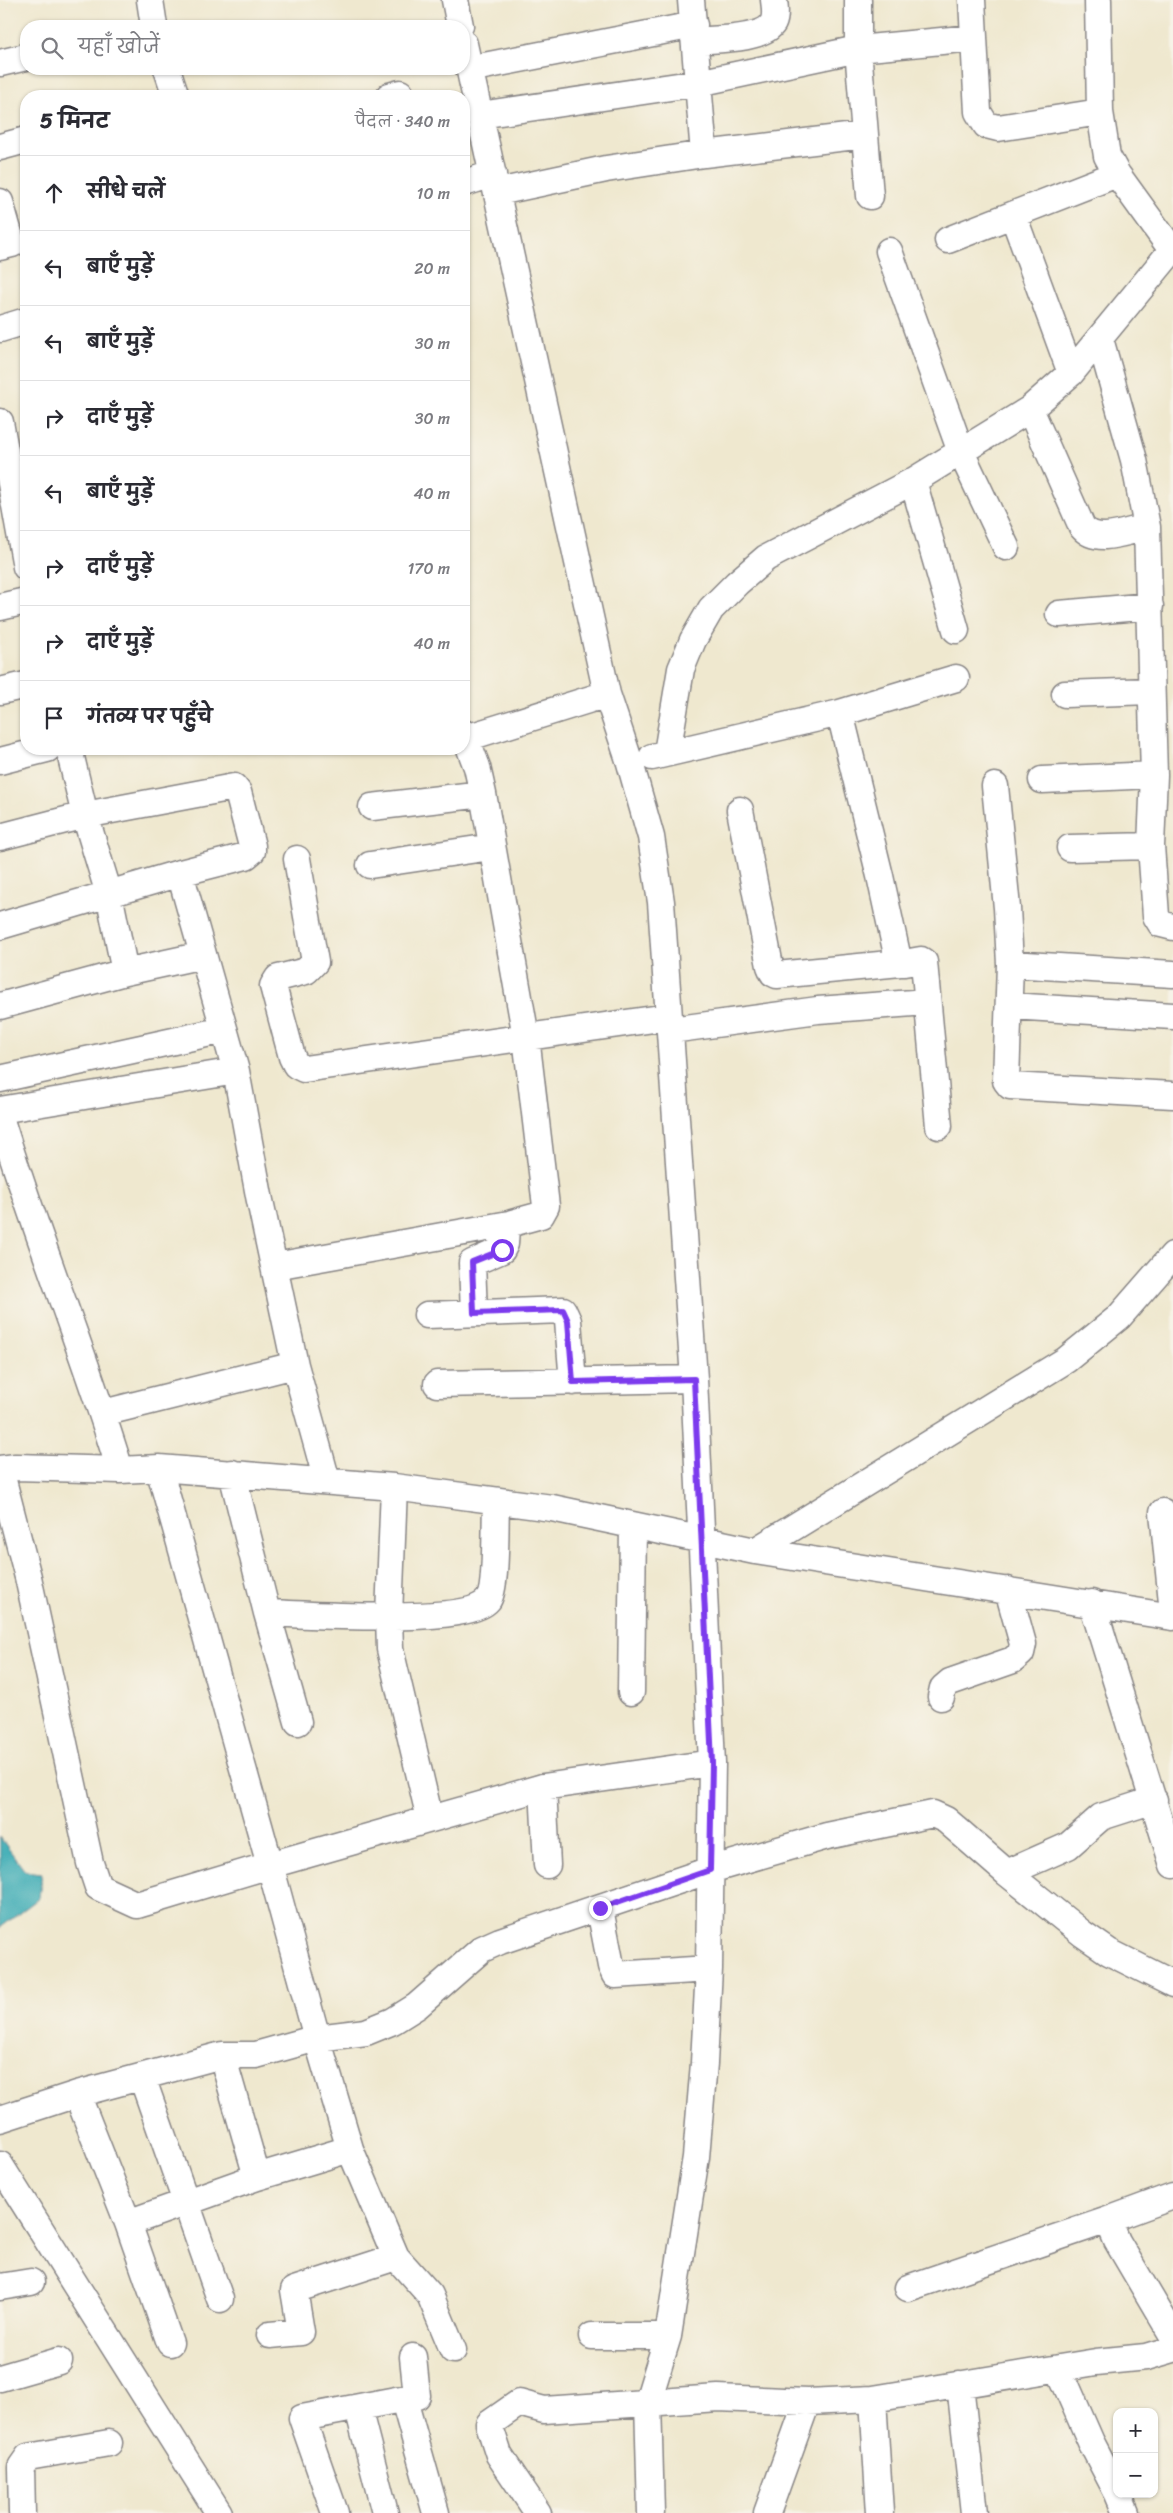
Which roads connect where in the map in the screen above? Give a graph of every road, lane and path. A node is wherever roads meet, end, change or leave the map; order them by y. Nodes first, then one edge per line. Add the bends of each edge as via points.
1 (150, 0) edge
2 (455, 0) edge
3 (774, 0) edge
4 (858, 0) edge
5 (972, 0) edge
6 (1098, 0) edge
7 (153, 20) edge
8 (459, 20) edge
9 (693, 22) edge
10 (973, 38) junction
11 (858, 49) junction
12 (470, 56) edge
13 (20, 58) edge
14 (0, 63) edge
15 (470, 70) edge
16 (169, 75) edge
17 (698, 83) junction
18 (174, 90) edge
19 (1100, 112) junction
20 (480, 115) junction
21 (864, 134) junction
22 (20, 142) edge
23 (0, 147) edge
24 (704, 154) junction
25 (1117, 174) junction
26 (470, 183) edge
27 (495, 183) junction
28 (870, 196) dead end
29 (0, 202) edge
30 (1013, 215) junction
31 (948, 240) dead end
32 (13, 244) edge
33 (1173, 250) edge
34 (889, 251) dead end
35 (20, 323) edge
36 (0, 329) edge
37 (1100, 339) junction
38 (1071, 374) junction
39 (1030, 410) junction
40 (0, 422) edge
41 (961, 452) junction
42 (913, 481) junction
43 (13, 499) edge
44 (1148, 527) junction
45 (20, 536) edge
46 (1006, 547) dead end
47 (20, 602) edge
48 (1150, 606) junction
49 (0, 607) edge
50 (1059, 614) dead end
51 (956, 630) dead end
52 (956, 678) dead end
53 (20, 686) edge
54 (0, 691) edge
55 (1152, 691) junction
56 (607, 694) junction
57 (1065, 694) dead end
58 (840, 713) junction
59 (470, 735) edge
60 (470, 752) edge
61 (667, 753) junction
62 (24, 755) edge
63 (70, 755) edge
64 (0, 761) edge
65 (630, 763) junction
66 (1154, 775) junction
67 (1042, 780) dead end
68 (995, 786) dead end
69 (483, 794) junction
70 (372, 808) dead end
71 (740, 810) dead end
72 (85, 815) junction
73 (0, 837) edge
74 (1151, 846) junction
75 (491, 847) junction
76 (1070, 848) dead end
77 (298, 859) dead end
78 (370, 865) dead end
79 (180, 873) junction
80 (109, 894) junction
81 (0, 926) edge
82 (1173, 927) edge
83 (203, 956) junction
84 (900, 962) junction
85 (1010, 964) junction
86 (125, 972) junction
87 (1173, 974) edge
88 (928, 1002) junction
89 (0, 1006) edge
90 (1009, 1006) junction
91 (1173, 1016) edge
92 (670, 1023) junction
93 (224, 1030) junction
94 (526, 1037) junction
95 (236, 1071) junction
96 (0, 1079) edge
97 (1173, 1096) edge
98 (1, 1121) edge
99 (939, 1126) dead end
100 (509, 1224) junction
101 (1173, 1255) edge
102 (275, 1266) junction
103 (474, 1313) junction
104 (427, 1315) dead end
105 (295, 1365) junction
106 (694, 1379) junction
107 (573, 1382) junction
108 (437, 1384) dead end
109 (103, 1413) junction
110 (159, 1468) junction
111 (0, 1469) edge
112 (120, 1470) junction
113 (232, 1473) junction
114 (327, 1481) junction
115 (394, 1487) junction
116 (496, 1503) junction
117 (1163, 1512) dead end
118 (633, 1526) junction
119 (702, 1538) junction
120 (755, 1550) junction
121 (1008, 1590) junction
122 (1092, 1603) junction
123 (1173, 1612) edge
124 (267, 1613) junction
125 (389, 1616) junction
126 (1173, 1617) edge
127 (631, 1692) dead end
128 (941, 1697) dead end
129 (298, 1722) dead end
130 (712, 1763) junction
131 (543, 1787) junction
132 (1154, 1800) junction
133 (430, 1819) junction
134 (270, 1865) junction
135 (547, 1865) dead end
136 (1173, 1866) edge
137 (710, 1870) junction
138 (1007, 1874) junction
139 (600, 1908) junction
140 (709, 1968) junction
141 (1173, 1984) edge
142 (317, 2038) junction
143 (222, 2055) junction
144 (142, 2077) junction
145 (76, 2094) junction
146 (0, 2119) edge
147 (350, 2149) junction
148 (0, 2165) edge
149 (257, 2177) junction
150 (1173, 2196) edge
151 (184, 2202) junction
152 (1108, 2220) junction
153 (128, 2224) junction
154 (396, 2257) junction
155 (31, 2282) dead end
156 (0, 2287) edge
157 (908, 2288) dead end
158 (220, 2299) dead end
159 (270, 2336) dead end
160 (592, 2336) dead end
161 (668, 2336) junction
162 (1173, 2336) edge
163 (170, 2343) dead end
164 (1173, 2349) edge
165 (453, 2350) dead end
166 (413, 2357) dead end
167 (59, 2362) dead end
168 (1059, 2369) junction
169 (0, 2378) edge
170 (960, 2384) junction
171 (873, 2399) junction
172 (404, 2400) junction
173 (648, 2402) junction
174 (807, 2402) junction
175 (358, 2408) junction
176 (109, 2443) dead end
177 (1113, 2485) edge
178 (1119, 2498) edge
179 (22, 2513) edge
180 (219, 2513) edge
181 (335, 2513) edge
182 (385, 2513) edge
183 (436, 2513) edge
184 (538, 2513) edge
185 (651, 2513) edge
186 (767, 2513) edge
187 (880, 2513) edge
188 (974, 2513) edge
189 (1126, 2513) edge

1 - 7 street
2 - 8 street
3 - 9 street via 774,22 767,30 754,35
4 - 11 street
5 - 10 street
6 - 19 street
9 - 12 street
9 - 17 street
10 - 11 street
10 - 19 street via 978,112 986,125 998,128
11 - 17 street
11 - 21 street
13 - 14 street
15 - 20 street
16 - 18 street
17 - 20 street
17 - 24 street
19 - 25 street via 1107,156
20 - 27 street
21 - 24 street
21 - 28 street
22 - 23 street
24 - 27 street
25 - 30 street
25 - 33 street
26 - 27 street
27 - 56 street
29 - 32 street
30 - 31 street
30 - 38 street
33 - 37 street
34 - 41 street
35 - 36 street
37 - 38 street
37 - 44 street via 1134,460
38 - 39 street
39 - 41 street
39 - 44 street via 1087,534 1100,537
40 - 43 street
41 - 42 street
41 - 46 street
42 - 51 street
42 - 61 street via 766,558 711,610 681,669
43 - 45 street
44 - 48 street
47 - 49 street
48 - 50 street
48 - 55 street
52 - 58 street
53 - 54 street
55 - 57 street
55 - 66 street
56 - 59 street
56 - 65 street
58 - 61 street
58 - 84 street
60 - 69 street
61 - 65 street
62 - 64 street
63 - 72 street
65 - 92 street via 651,837 661,902
66 - 67 street
66 - 74 street
68 - 85 street
69 - 70 street
69 - 75 street
71 - 84 street via 773,973
72 - 73 street
72 - 79 street via 234,787 252,851 246,856
72 - 80 street
74 - 76 street
74 - 82 street via 1156,916 1161,924
75 - 78 street
75 - 94 street
77 - 94 street via 315,962 306,971 278,978 273,986 296,1065 311,1069
79 - 80 street
79 - 83 street
80 - 81 street
80 - 86 street
83 - 86 street
83 - 93 street
84 - 88 street via 923,961
85 - 87 street
85 - 90 street
86 - 89 street
88 - 92 street
88 - 99 street
90 - 91 street
90 - 97 street via 1005,1073 1010,1086
92 - 94 street
92 - 106 street
93 - 95 street
93 - 96 street
94 - 100 street via 546,1206 538,1217
95 - 98 street
95 - 102 street
98 - 109 street
100 - 102 street
100 - 103 street via 502,1250 472,1262
101 - 120 street via 1119,1317 1066,1360
102 - 105 street
103 - 104 street
103 - 107 street via 563,1310 568,1321
105 - 109 street
105 - 114 street
106 - 107 street
106 - 119 street
107 - 108 street
109 - 112 street
110 - 112 street
110 - 113 street
110 - 134 street
111 - 112 street
111 - 134 street via 28,1577 90,1863 98,1887 136,1905
113 - 114 street
113 - 124 street
114 - 115 street
115 - 116 street
115 - 125 street
116 - 118 street via 552,1508
116 - 125 street via 493,1586 488,1600 457,1613
117 - 123 street
118 - 119 street
118 - 127 street
119 - 120 street
119 - 130 street
120 - 121 street
121 - 122 street
121 - 128 street via 1023,1644 1021,1653 1013,1660 950,1682 943,1688
122 - 126 street
122 - 132 street
124 - 125 street
124 - 129 street
125 - 133 street via 390,1649 399,1697
130 - 131 street
130 - 137 street
131 - 133 street
131 - 135 street
132 - 136 street
132 - 138 street via 1101,1817 1068,1846
133 - 134 street
134 - 142 street
137 - 138 street via 827,1836 933,1814 946,1820
137 - 139 street
137 - 140 street
138 - 141 street via 1083,1934 1117,1956
139 - 140 street via 610,1966 616,1975
139 - 142 street via 482,1949 417,2006 393,2021 366,2032
140 - 161 street via 696,2157
142 - 143 street via 256,2055
142 - 147 street
143 - 144 street
143 - 149 street
144 - 145 street
144 - 151 street
145 - 146 street
145 - 153 street
147 - 149 street
147 - 154 street
148 - 180 street
149 - 151 street
150 - 152 street
151 - 153 street
151 - 158 street
152 - 157 street
152 - 162 street
153 - 163 street
154 - 159 street via 294,2290 301,2332
154 - 165 street via 430,2295
155 - 156 street
160 - 161 street
161 - 173 street
164 - 168 street
166 - 172 street via 417,2396
167 - 169 street
168 - 170 street
168 - 177 street
170 - 171 street
170 - 188 street
171 - 174 street
171 - 187 street
172 - 175 street
172 - 183 street
173 - 174 street via 718,2398
173 - 184 street via 544,2410 519,2403 489,2424 499,2455
173 - 185 street
174 - 186 street
175 - 181 street via 302,2418
175 - 182 street
176 - 179 street via 28,2457 21,2467
178 - 189 street

